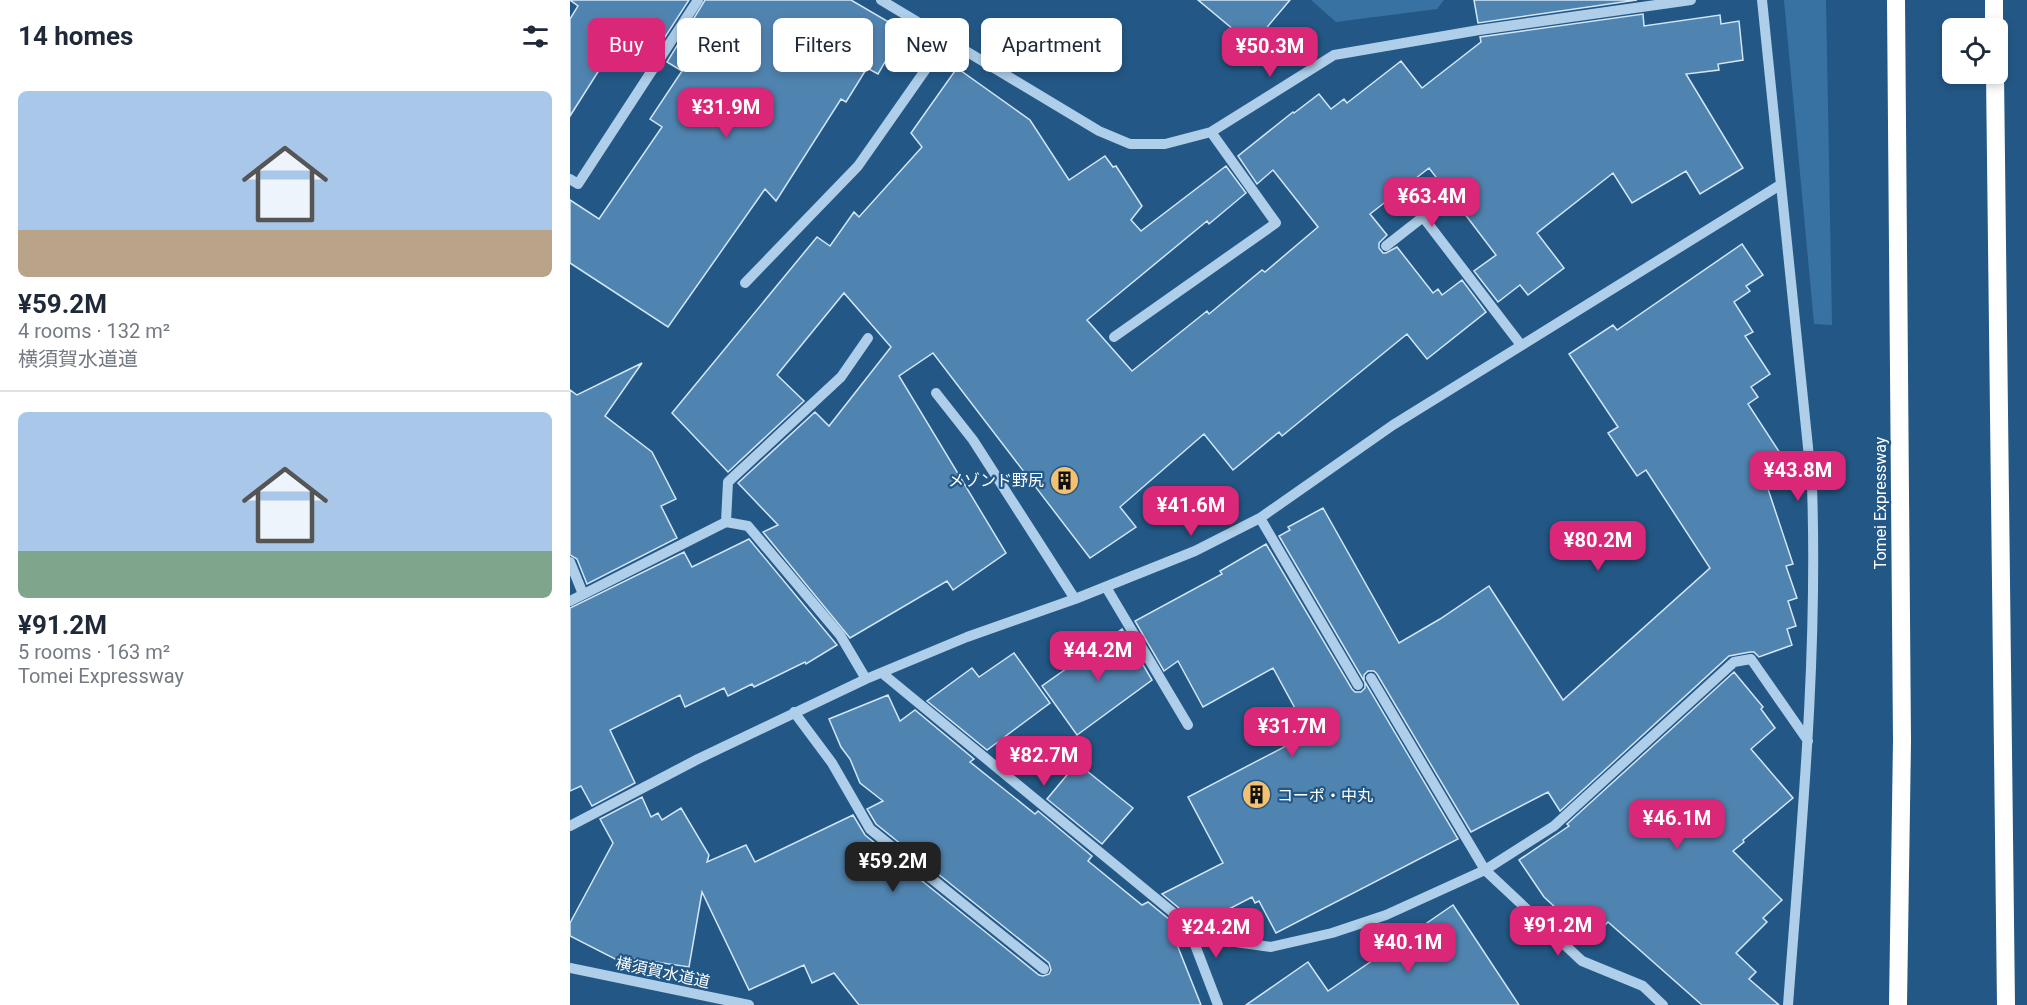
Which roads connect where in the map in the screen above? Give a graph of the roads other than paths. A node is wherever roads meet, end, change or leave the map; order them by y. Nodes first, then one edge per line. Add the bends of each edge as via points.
1 (698, 0) edge
2 (881, 0) edge
3 (1691, 0) edge
4 (1762, 0) edge
5 (1896, 0) edge
6 (1994, 0) edge
7 (911, 18) edge
8 (1994, 18) edge
9 (969, 52) edge
10 (924, 72) edge
11 (1995, 84) edge
12 (1211, 132) junction
13 (570, 179) edge
14 (1780, 185) junction
15 (1460, 188) dead end
16 (1423, 217) junction
17 (1386, 246) dead end
18 (745, 283) dead end
19 (1114, 337) dead end
20 (868, 338) dead end
21 (1521, 345) junction
22 (936, 393) dead end
23 (1260, 518) junction
24 (726, 522) junction
25 (570, 562) edge
26 (1106, 587) junction
27 (583, 594) junction
28 (1075, 599) junction
29 (570, 601) edge
30 (882, 673) junction
31 (1371, 678) dead end
32 (866, 679) junction
33 (1358, 685) dead end
34 (794, 712) junction
35 (1188, 725) dead end
36 (1808, 741) junction
37 (570, 826) edge
38 (1485, 870) junction
39 (1187, 924) junction
40 (570, 968) edge
41 (1044, 969) dead end
42 (749, 1005) edge
43 (1218, 1005) edge
44 (1663, 1005) edge
45 (1788, 1005) edge
46 (1898, 1005) edge
47 (2006, 1005) edge

1 - 13 street via 578,184
2 - 7 street
3 - 12 street via 1334,55
4 - 14 street
5 - 46 highway, Tomei Expressway via 1902,741
6 - 8 highway
9 - 12 street via 1099,131 1130,144 1165,144
10 - 18 street via 858,166
11 - 47 highway
12 - 19 street via 1276,223
14 - 21 street
14 - 36 street via 1812,486 1815,562
15 - 16 street
16 - 17 street
16 - 21 street
20 - 24 street via 841,377 728,482
21 - 23 street via 1393,425
22 - 28 street via 973,440
23 - 26 street via 1195,551
23 - 33 street
24 - 27 street
24 - 32 street via 748,526 840,635
25 - 27 street
26 - 28 street
26 - 35 street
27 - 29 street
28 - 30 street via 967,637
30 - 32 street
30 - 39 street
31 - 38 street
32 - 34 street
34 - 37 street
34 - 41 street via 832,763 870,829
36 - 38 street via 1751,658 1734,662 1554,826
36 - 45 street
38 - 39 street via 1386,915 1271,947 1228,941
38 - 44 street via 1582,961 1643,986
39 - 43 street
40 - 42 street, 横須賀水道道

